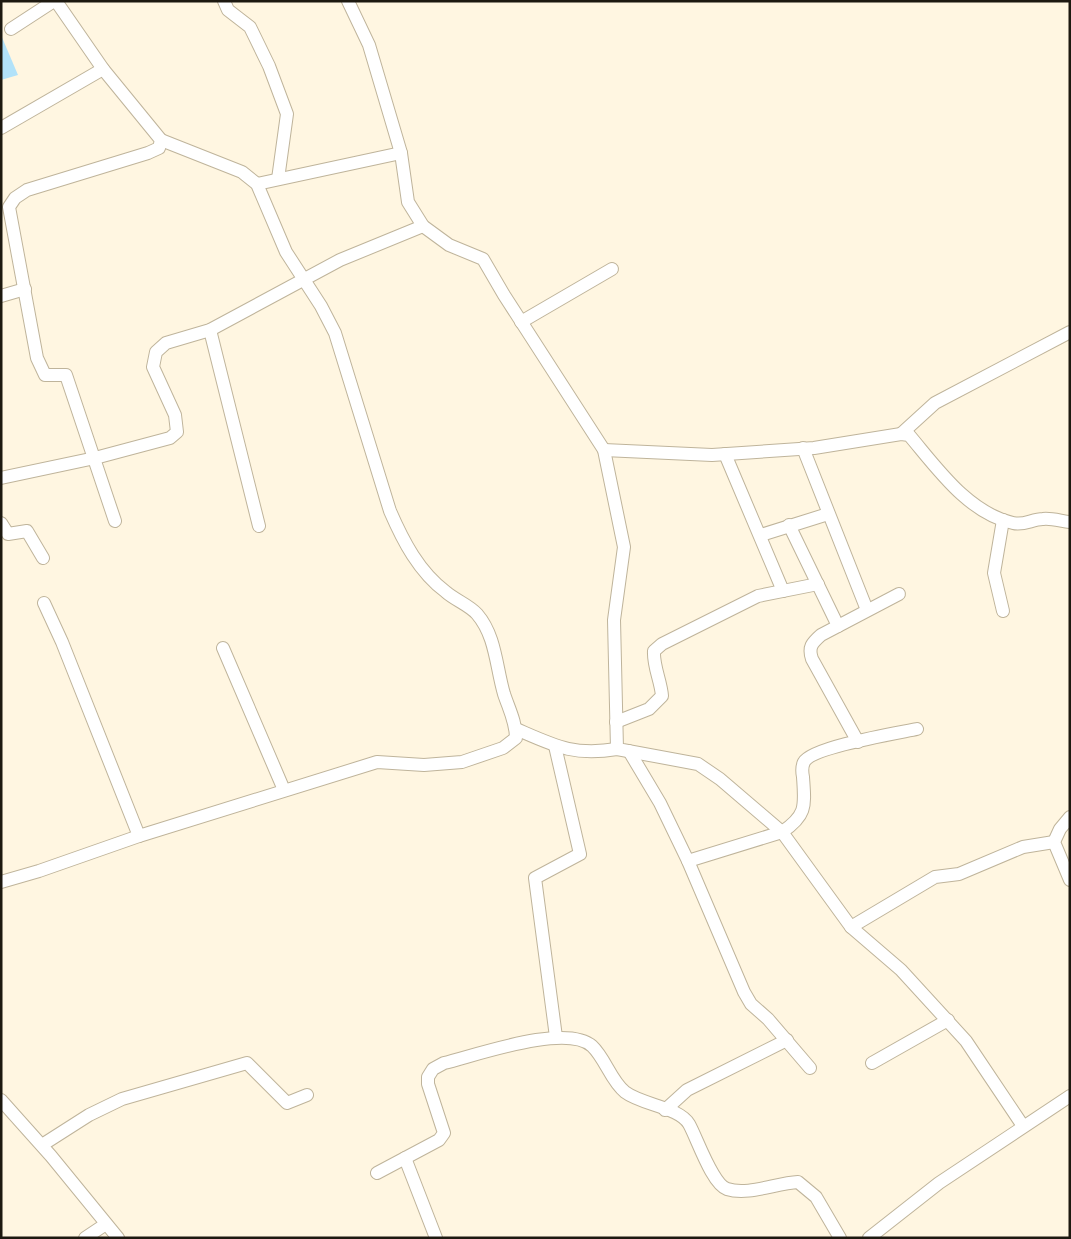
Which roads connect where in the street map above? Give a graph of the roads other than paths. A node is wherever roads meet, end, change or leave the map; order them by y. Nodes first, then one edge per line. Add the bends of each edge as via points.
1 (55, 1) edge
2 (224, 1) edge
3 (348, 1) edge
4 (11, 29) dead end
5 (103, 69) junction
6 (1, 128) edge
7 (161, 140) junction
8 (401, 153) junction
9 (278, 179) junction
10 (257, 184) junction
11 (424, 226) junction
12 (612, 269) dead end
13 (303, 282) junction
14 (25, 289) junction
15 (1, 296) edge
16 (521, 322) junction
17 (210, 330) junction
18 (1070, 332) edge
19 (902, 434) junction
20 (802, 448) junction
21 (604, 450) junction
22 (725, 454) junction
23 (95, 458) junction
24 (1, 478) edge
25 (828, 514) junction
26 (1003, 520) junction
27 (1, 522) edge
28 (115, 522) dead end
29 (1070, 522) edge
30 (789, 524) junction
31 (259, 526) dead end
32 (761, 535) junction
33 (44, 558) dead end
34 (818, 584) junction
35 (783, 591) junction
36 (899, 594) dead end
37 (44, 603) dead end
38 (867, 610) junction
39 (1003, 611) dead end
40 (838, 626) junction
41 (223, 648) dead end
42 (616, 722) junction
43 (516, 729) junction
44 (917, 729) dead end
45 (858, 742) junction
46 (555, 746) junction
47 (623, 750) junction
48 (284, 790) junction
49 (1070, 817) edge
50 (782, 832) junction
51 (139, 836) junction
52 (1054, 842) junction
53 (688, 861) junction
54 (1070, 880) edge
55 (1, 882) edge
56 (852, 927) junction
57 (948, 1020) junction
58 (556, 1037) junction
59 (787, 1040) junction
60 (872, 1062) dead end
61 (810, 1068) dead end
62 (307, 1095) dead end
63 (1070, 1096) edge
64 (1, 1100) edge
65 (665, 1110) junction
66 (1023, 1126) junction
67 (42, 1145) junction
68 (405, 1158) junction
69 (377, 1173) dead end
70 (106, 1224) junction
71 (85, 1238) edge
72 (118, 1238) edge
73 (436, 1238) edge
74 (840, 1238) edge
75 (869, 1238) edge

1 - 4 street
1 - 5 street
2 - 9 street via 228,10 250,27 287,114
3 - 8 street via 369,44
5 - 6 street
5 - 7 street
7 - 10 street via 242,172
7 - 14 street via 159,148 148,153 27,190 14,198 9,207
8 - 9 street
8 - 11 street via 408,202
9 - 10 street
10 - 13 street via 286,252
11 - 13 street via 340,260
11 - 16 street via 449,245 483,259
12 - 16 street
13 - 17 street
13 - 43 street via 335,333 401,537 431,579 482,620
14 - 15 street
14 - 23 street via 37,358 45,375 66,375
16 - 21 street
17 - 23 street via 166,343 156,352 153,367 175,415 177,432 170,438
17 - 31 street
18 - 19 street via 935,403
19 - 20 street
19 - 26 street via 909,435 968,500
20 - 22 street
20 - 25 street
21 - 22 street
21 - 42 street via 624,547 614,620
22 - 32 street
23 - 24 street
23 - 28 street
25 - 30 street
25 - 38 street
26 - 29 street via 1023,524 1042,519
26 - 39 street via 994,573
27 - 33 street via 8,534 27,531
30 - 32 street
30 - 34 street
32 - 35 street
34 - 35 street
34 - 40 street
35 - 42 street via 758,596 662,644 654,651 654,657 662,696 649,709
36 - 38 street
37 - 51 street
38 - 40 street
40 - 45 street via 821,635 809,650
41 - 48 street
42 - 47 street
43 - 46 street
43 - 48 street via 516,738 511,744 462,762 424,765 376,762
44 - 45 street
45 - 50 street via 829,748 808,757 803,763 805,806 794,823
46 - 47 street via 592,753
46 - 58 street via 580,854 536,878
47 - 50 street via 698,764
47 - 53 street via 660,803
48 - 51 street
49 - 52 street
50 - 53 street
50 - 56 street
51 - 55 street
52 - 54 street
52 - 56 street via 1023,847 958,874 935,877
53 - 59 street via 744,992 751,1004
56 - 57 street via 901,970
57 - 60 street
57 - 66 street via 966,1041
58 - 65 street via 570,1037 588,1043 624,1092
58 - 68 street via 454,1060 433,1069 428,1084 444,1133 439,1140
59 - 61 street
59 - 65 street via 687,1090
62 - 67 street via 287,1103 247,1063 122,1099 89,1115
63 - 66 street
64 - 67 street
65 - 74 street via 679,1113 688,1122 724,1188 739,1191 798,1182 816,1197
66 - 75 street via 939,1183
67 - 70 street
68 - 69 street
68 - 73 street
70 - 71 street
70 - 72 street

